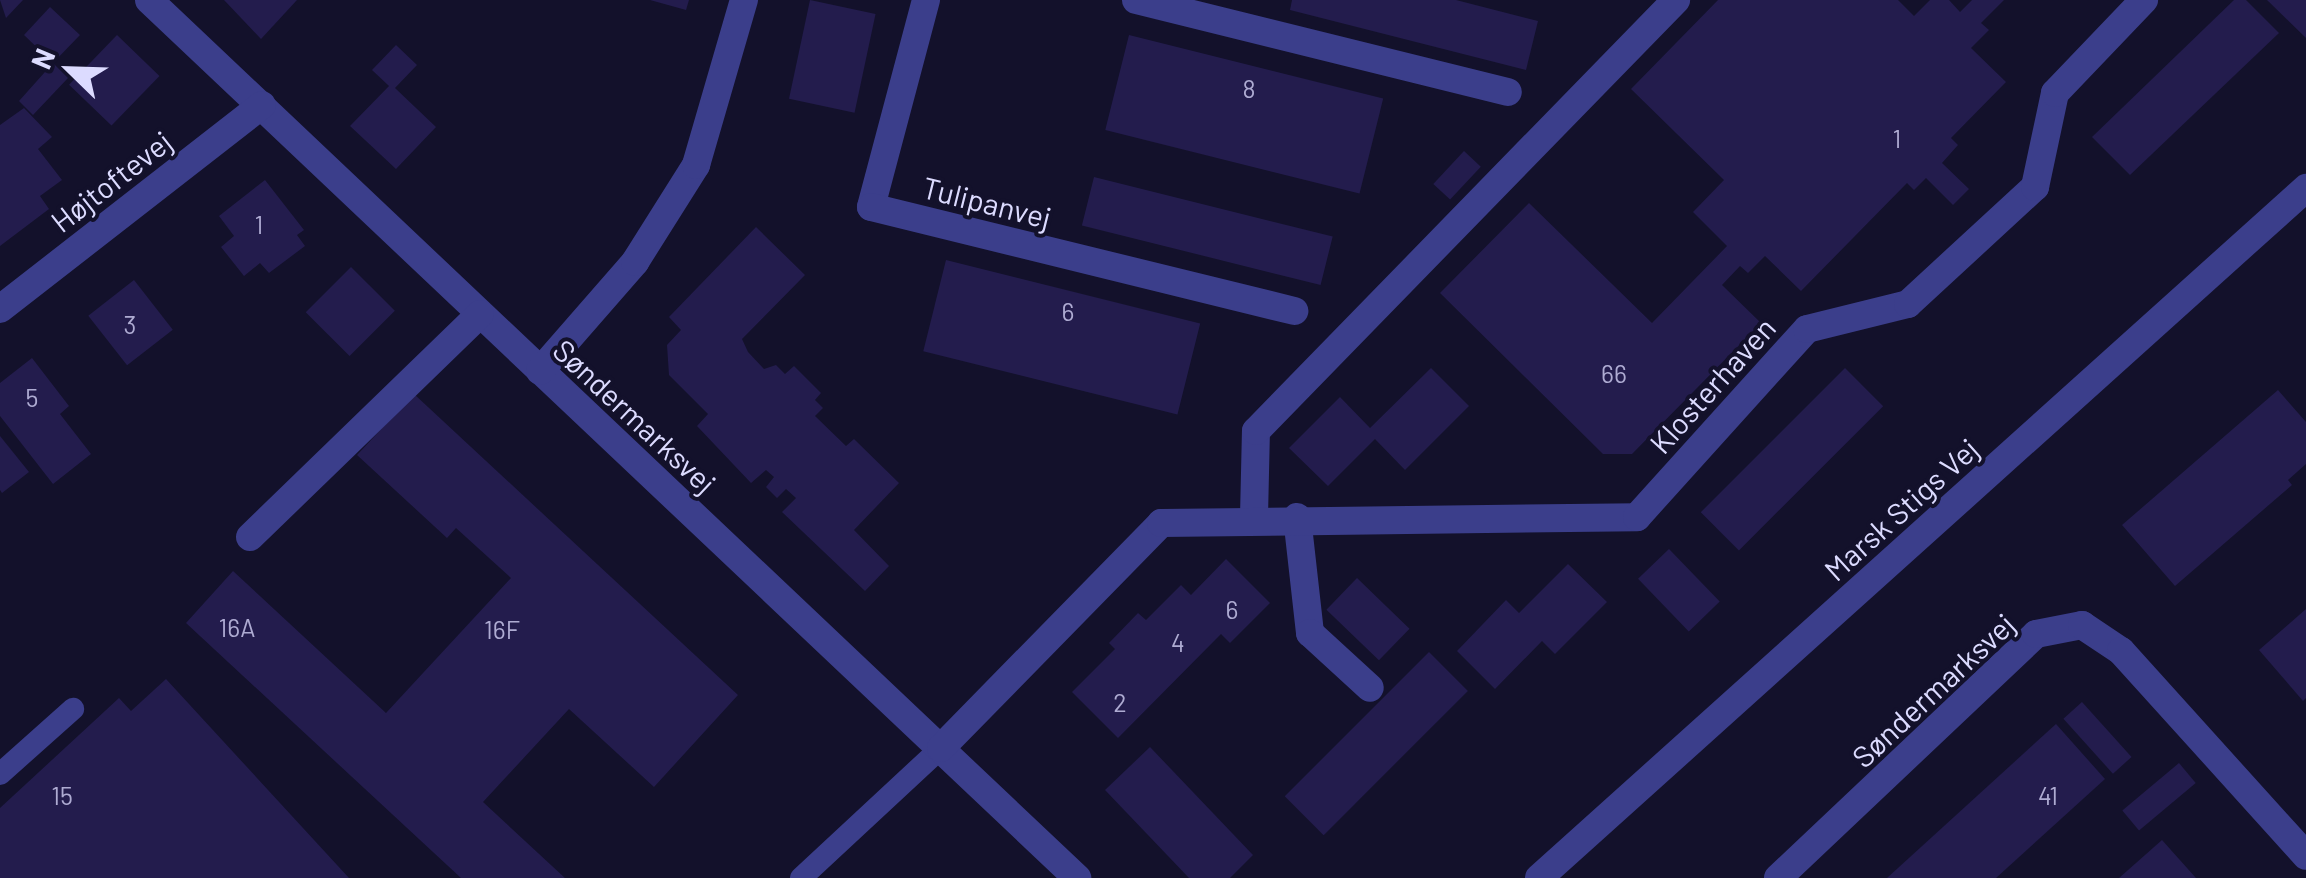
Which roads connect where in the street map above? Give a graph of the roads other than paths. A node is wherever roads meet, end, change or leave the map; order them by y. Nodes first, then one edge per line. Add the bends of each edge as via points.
1 (150, 0) edge
2 (744, 0) edge
3 (926, 0) edge
4 (1136, 0) edge
5 (1676, 0) edge
6 (2144, 0) edge
7 (1241, 13) edge
8 (1508, 92) dead end
9 (262, 105) junction
10 (2306, 188) edge
11 (0, 309) edge
12 (1294, 311) dead end
13 (480, 314) junction
14 (540, 371) junction
15 (1254, 517) junction
16 (1297, 517) junction
17 (250, 537) dead end
18 (1370, 688) dead end
19 (72, 709) dead end
20 (942, 748) junction
21 (0, 774) edge
22 (2306, 856) edge
23 (800, 878) edge
24 (1078, 878) edge
25 (1540, 878) edge
26 (1778, 878) edge

1 - 9 street, Søndermarksvej
2 - 14 street via 696,165 635,262
3 - 12 street, Tulipanvej via 871,207
4 - 7 street
5 - 15 street via 1256,430
6 - 16 street, Klosterhaven via 2055,93 2036,187 1908,304 1807,328 1637,517
7 - 8 street
9 - 11 street, Højtoftevej
9 - 13 street, Søndermarksvej
10 - 25 street, Marsk Stigs Vej
13 - 14 street, Søndermarksvej
13 - 17 street
14 - 20 street, Søndermarksvej
15 - 16 street, Klosterhaven
15 - 20 street, Klosterhaven via 1161,523
16 - 18 street via 1310,633
19 - 21 lane
20 - 23 lane
20 - 24 street, Søndermarksvej
22 - 26 street, Søndermarksvej via 2121,651 2082,625 2036,634

